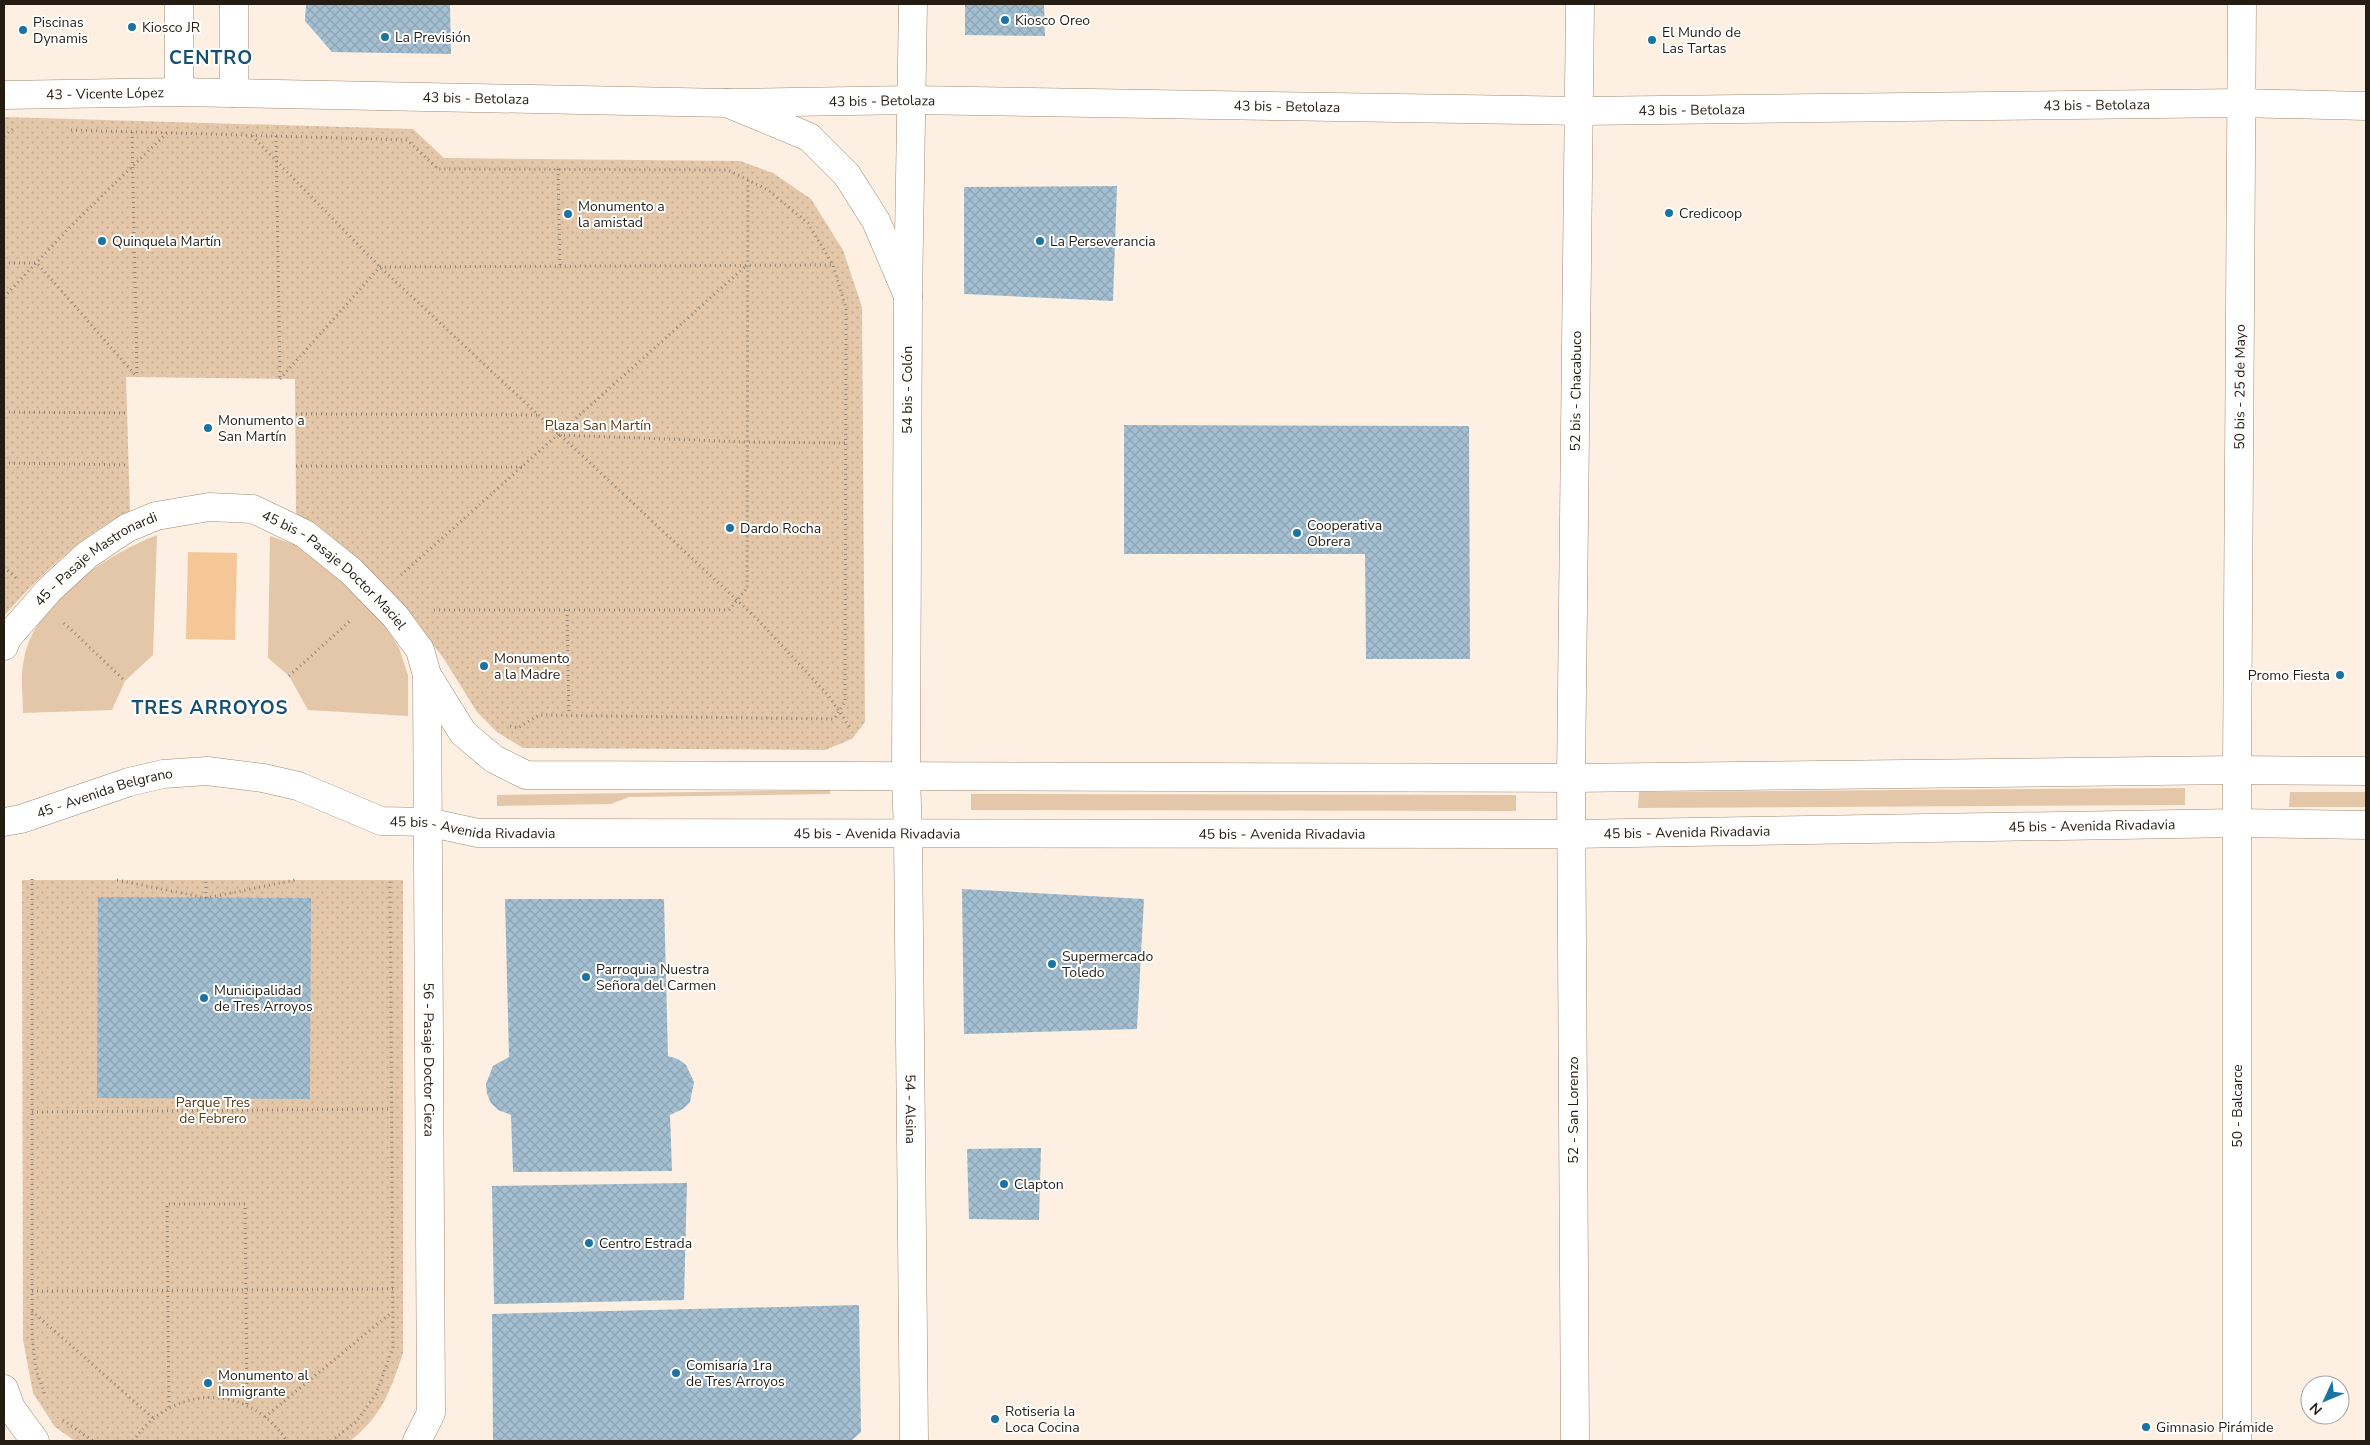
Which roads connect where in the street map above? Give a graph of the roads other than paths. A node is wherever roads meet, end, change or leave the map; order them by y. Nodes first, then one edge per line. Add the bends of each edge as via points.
1 (180, 4) edge
2 (234, 4) edge
3 (912, 4) edge
4 (1580, 4) edge
5 (2242, 4) edge
6 (179, 92) junction
7 (207, 93) joint
8 (234, 93) junction
9 (4, 94) edge
10 (912, 100) junction
11 (727, 103) junction
12 (2240, 103) junction
13 (2366, 106) edge
14 (1581, 111) junction
15 (908, 296) junction
16 (209, 507) joint
17 (4, 646) edge
18 (427, 675) junction
19 (2237, 770) junction
20 (2366, 770) edge
21 (207, 771) joint
22 (906, 776) junction
23 (1571, 778) junction
24 (4, 822) edge
25 (427, 822) junction
26 (2237, 824) junction
27 (2366, 826) edge
28 (908, 834) junction
29 (1571, 834) junction
30 (4, 1389) edge
31 (35, 1441) edge
32 (417, 1441) edge
33 (914, 1441) edge
34 (1574, 1441) edge
35 (2237, 1441) edge

1 - 6 main road
2 - 8 main road
3 - 10 main road, 54 bis - Colón
4 - 14 main road, 52 bis - Chacabuco
5 - 12 main road, 50 bis - 25 de Mayo
6 - 7 main road, 43 - Vicente López
6 - 9 main road, 43 - Vicente López
7 - 8 main road, 43 bis - Betolaza
8 - 11 main road, 43 bis - Betolaza
10 - 11 main road, 43 bis - Betolaza
10 - 14 main road, 43 bis - Betolaza
10 - 15 main road, 54 bis - Colón
11 - 15 main road via 809,137 843,172 876,221
12 - 13 main road, 43 bis - Betolaza
12 - 14 main road, 43 bis - Betolaza
12 - 19 main road, 50 bis - 25 de Mayo
14 - 23 main road, 52 bis - Chacabuco
15 - 22 main road, 54 bis - Colón
16 - 17 main road, 45 - Pasaje Mastronardi via 156,516 127,528 88,555 48,590 7,638
16 - 18 main road, 45 bis - Pasaje Doctor Maciel via 254,509 305,534 351,571 395,616 420,650
18 - 22 main road via 464,733 494,759 526,775
18 - 25 main road, 56 - Pasaje Doctor Cieza
19 - 20 main road
19 - 23 main road
19 - 26 main road, 50 - Balcarce
21 - 24 main road, 45 - Avenida Belgrano via 164,774 129,782
21 - 25 main road, 45 bis - Avenida Rivadavia via 298,786 381,820
22 - 23 main road
22 - 28 main road, 54 - Alsina
23 - 29 main road, 52 - San Lorenzo
25 - 28 main road, 45 bis - Avenida Rivadavia via 478,833
25 - 32 main road, 56 - Pasaje Doctor Cieza via 431,1413
26 - 27 main road, 45 bis - Avenida Rivadavia
26 - 29 main road, 45 bis - Avenida Rivadavia
26 - 35 main road, 50 - Balcarce
28 - 29 main road, 45 bis - Avenida Rivadavia
28 - 33 main road, 54 - Alsina
29 - 34 main road, 52 - San Lorenzo
30 - 31 main road via 12,1408

